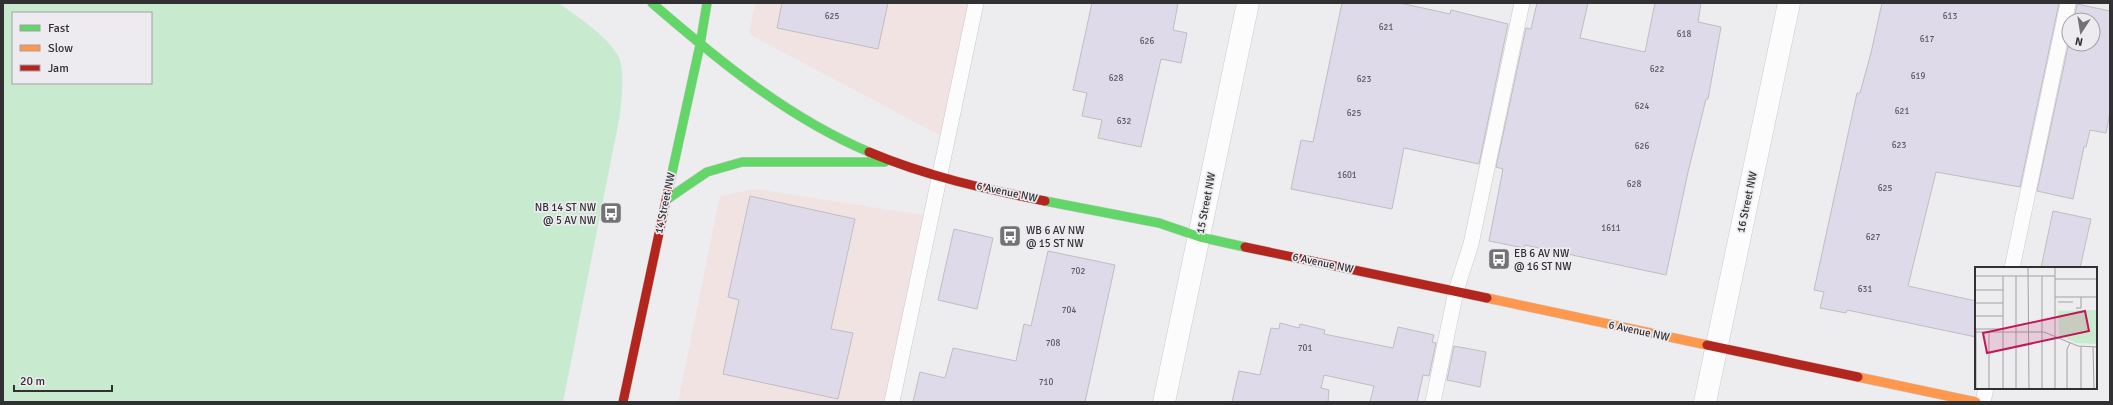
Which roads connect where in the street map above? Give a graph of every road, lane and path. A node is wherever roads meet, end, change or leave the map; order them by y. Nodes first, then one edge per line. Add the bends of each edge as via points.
1 (652, 3) edge
2 (707, 3) edge
3 (976, 3) edge
4 (1248, 3) edge
5 (1522, 3) edge
6 (1789, 3) edge
7 (2068, 3) edge
8 (700, 45) junction
9 (892, 162) junction
10 (939, 176) junction
11 (666, 200) junction
12 (1200, 237) junction
13 (2012, 267) edge
14 (1456, 291) junction
15 (1716, 347) junction
16 (1986, 389) edge
17 (623, 402) edge
18 (892, 402) edge
19 (1164, 402) edge
20 (1433, 402) edge
21 (1705, 402) edge
22 (1976, 402) edge
23 (1983, 402) edge

1 - 8 street, 6 Avenue NW
2 - 8 street, 14 Street NW
3 - 10 lane
4 - 12 street, 15 Street NW
5 - 14 lane via 1471,244
6 - 15 street, 16 Street NW
7 - 13 lane
8 - 9 street, 6 Avenue NW via 800,114 843,139
8 - 11 street, 14 Street NW
9 - 10 street, 6 Avenue NW
9 - 11 street via 742,162 708,172
10 - 12 street, 6 Avenue NW via 980,187 1159,223
10 - 18 lane
11 - 17 street, 14 Street NW
12 - 14 street, 6 Avenue NW
12 - 19 street, 15 Street NW
14 - 15 street, 6 Avenue NW
14 - 20 lane
15 - 21 street, 16 Street NW
15 - 22 street, 6 Avenue NW
16 - 23 lane

